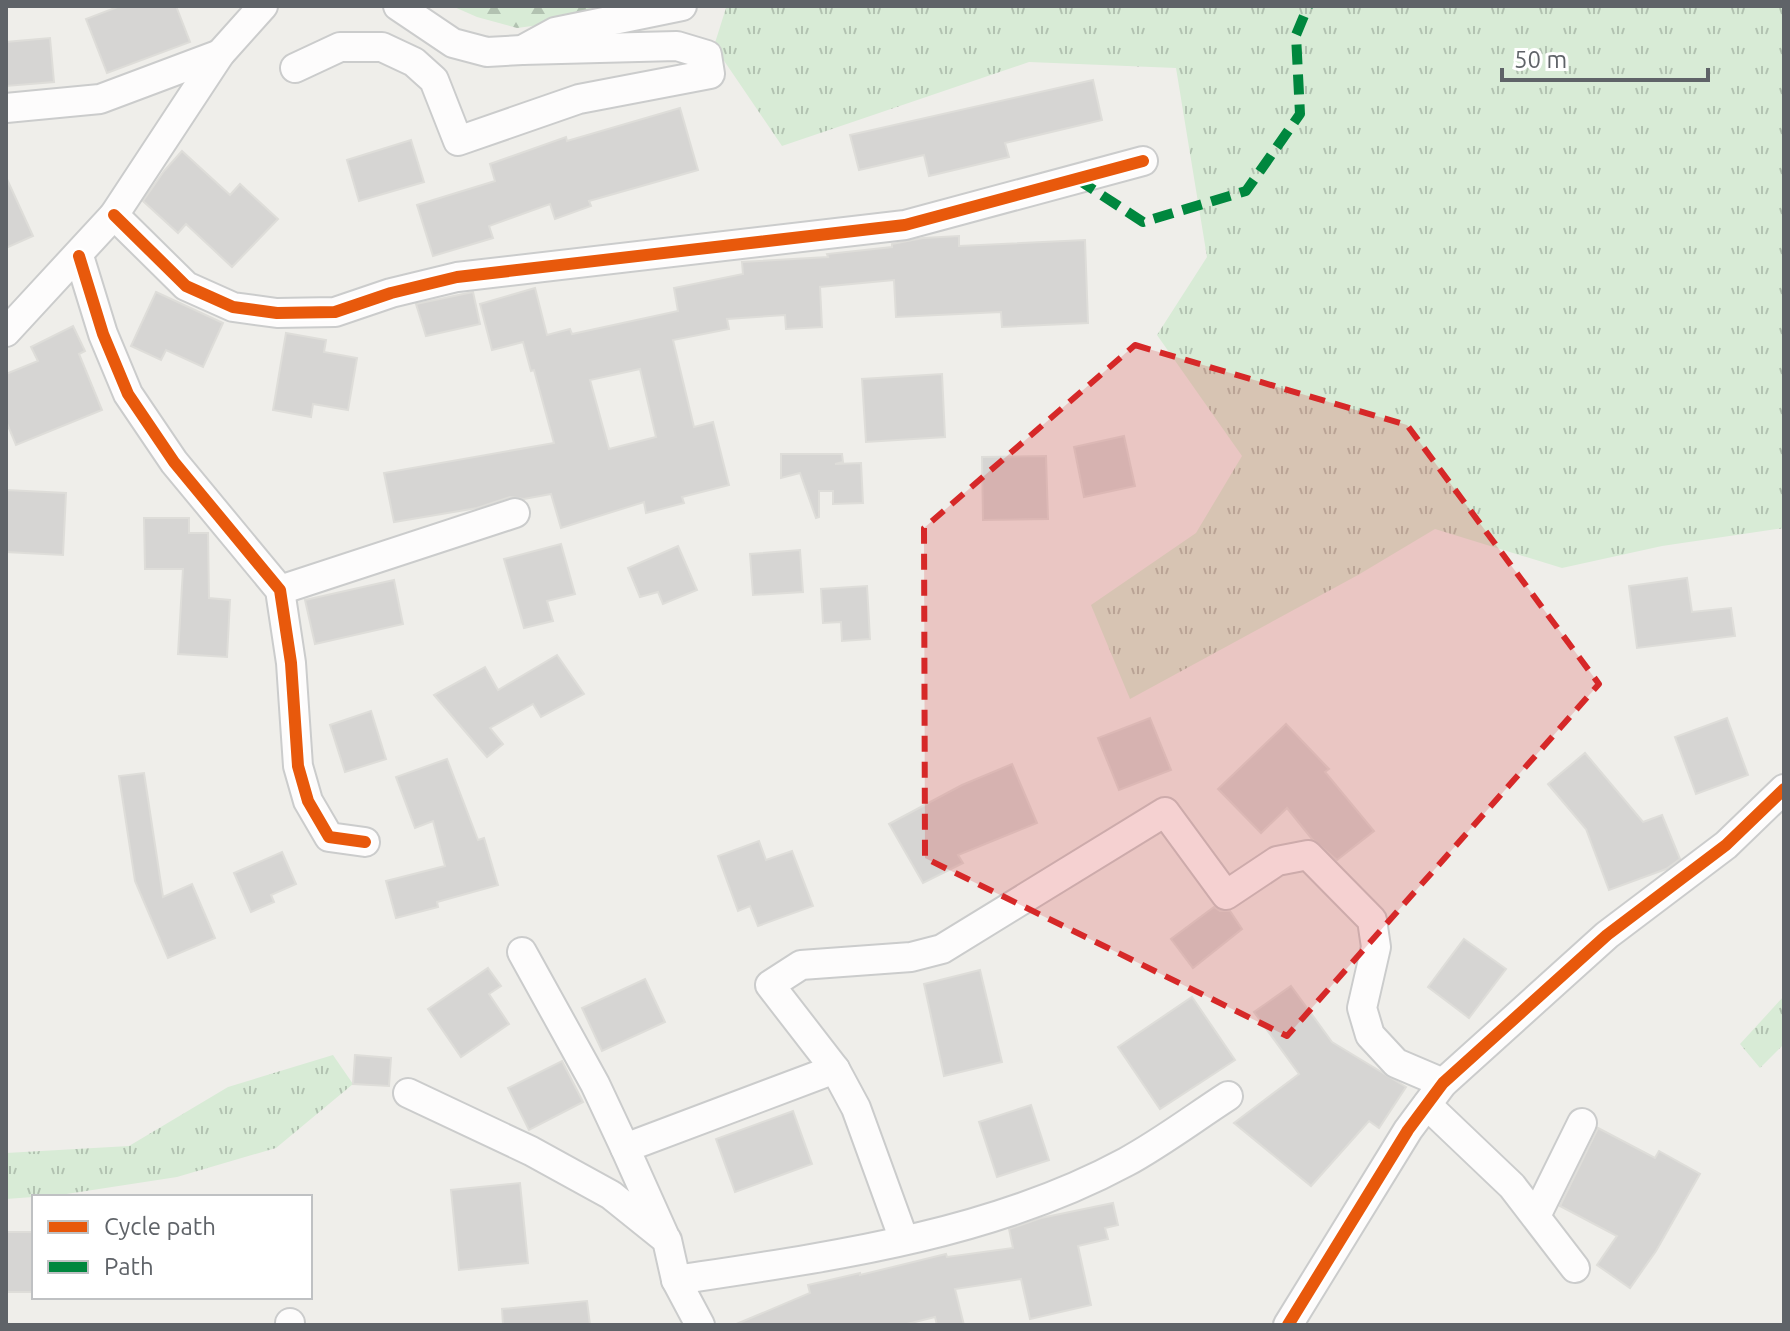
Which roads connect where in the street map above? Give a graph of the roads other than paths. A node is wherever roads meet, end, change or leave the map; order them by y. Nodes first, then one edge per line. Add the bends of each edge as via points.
1 (263, 6) edge
2 (398, 6) edge
3 (682, 6) edge
4 (522, 50) junction
5 (220, 54) junction
6 (295, 68) dead end
7 (6, 108) edge
8 (1143, 161) dead end
9 (114, 215) junction
10 (79, 256) junction
11 (6, 332) edge
12 (515, 513) dead end
13 (280, 590) junction
14 (1784, 789) edge
15 (365, 842) dead end
16 (522, 952) dead end
17 (835, 1069) junction
18 (408, 1093) dead end
19 (1435, 1094) junction
20 (1228, 1096) dead end
21 (1582, 1123) dead end
22 (625, 1148) junction
23 (1536, 1216) junction
24 (667, 1240) junction
25 (904, 1240) junction
26 (1575, 1268) dead end
27 (676, 1280) junction
28 (700, 1325) edge
29 (1288, 1325) edge

1 - 5 street
2 - 4 street via 453,43 487,52
3 - 4 street via 555,32
4 - 6 street via 677,46 707,55 710,74 579,99 458,141 434,80 414,62 382,47 340,47
5 - 7 street via 100,99
5 - 9 street
8 - 9 street via 905,225 457,277 335,312 233,307 186,286
9 - 10 street
10 - 11 street
10 - 13 street via 128,394 174,462
12 - 13 street
13 - 15 street via 298,766 308,801 329,837
14 - 19 street via 1726,845 1607,935
16 - 22 street
17 - 19 street via 770,985 801,965 911,957 942,949 1165,812 1226,895 1277,861 1308,855 1372,920 1376,947 1362,1008 1370,1035
17 - 22 street
17 - 25 street via 856,1108
18 - 24 street via 611,1195
19 - 23 street
19 - 29 street
20 - 25 street via 1127,1162 1065,1190
21 - 23 street
22 - 24 street
23 - 26 street
24 - 27 street
25 - 27 street
27 - 28 street

